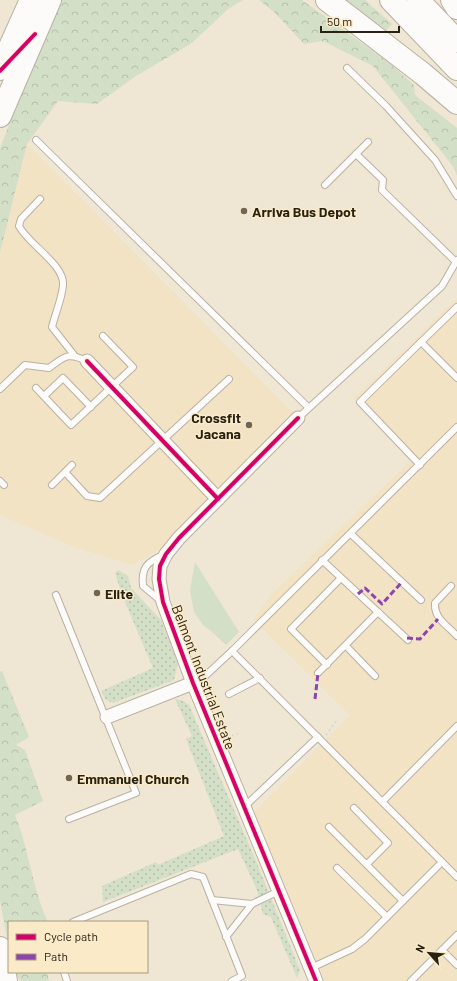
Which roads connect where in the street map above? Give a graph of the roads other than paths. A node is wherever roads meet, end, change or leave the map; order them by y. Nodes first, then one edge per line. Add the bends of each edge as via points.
1 (30, 0) edge
2 (50, 0) edge
3 (327, 0) edge
4 (391, 0) edge
5 (418, 0) edge
6 (452, 0) edge
7 (457, 8) edge
8 (20, 34) junction
9 (457, 41) edge
10 (347, 68) dead end
11 (457, 69) edge
12 (0, 70) edge
13 (457, 103) edge
14 (0, 116) edge
15 (36, 140) dead end
16 (368, 142) dead end
17 (356, 154) junction
18 (325, 185) dead end
19 (457, 196) edge
20 (40, 199) dead end
21 (457, 261) edge
22 (457, 308) edge
23 (103, 336) dead end
24 (421, 342) junction
25 (74, 355) junction
26 (87, 361) joint
27 (457, 378) edge
28 (229, 379) dead end
29 (112, 387) junction
30 (36, 388) dead end
31 (0, 389) edge
32 (44, 396) junction
33 (91, 407) junction
34 (308, 408) junction
35 (298, 418) joint
36 (457, 427) edge
37 (161, 441) junction
38 (72, 465) dead end
39 (420, 465) junction
40 (65, 472) junction
41 (52, 485) dead end
42 (218, 499) junction
43 (351, 534) junction
44 (166, 554) junction
45 (322, 560) junction
46 (341, 578) junction
47 (451, 586) dead end
48 (56, 595) dead end
49 (420, 600) dead end
50 (164, 602) junction
51 (378, 612) junction
52 (457, 636) edge
53 (408, 640) dead end
54 (346, 646) junction
55 (232, 651) junction
56 (326, 665) junction
57 (318, 674) dead end
58 (375, 676) dead end
59 (260, 678) junction
60 (193, 683) junction
61 (229, 694) dead end
62 (107, 717) junction
63 (457, 726) edge
64 (320, 739) junction
65 (383, 801) junction
66 (244, 807) junction
67 (354, 808) dead end
68 (69, 819) dead end
69 (329, 827) dead end
70 (442, 862) junction
71 (367, 864) junction
72 (338, 868) dead end
73 (457, 877) edge
74 (279, 891) junction
75 (212, 900) junction
76 (403, 901) junction
77 (252, 904) junction
78 (387, 917) junction
79 (75, 921) edge
80 (457, 935) edge
81 (226, 937) junction
82 (0, 948) edge
83 (442, 950) junction
84 (457, 965) edge
85 (312, 977) edge
86 (6, 981) edge
87 (232, 981) edge
88 (411, 981) edge

1 - 8 highway
2 - 8 highway
3 - 13 highway
4 - 11 highway
5 - 9 highway
6 - 7 highway
8 - 12 highway
8 - 14 highway
10 - 19 lane via 435,160
15 - 34 lane
16 - 17 lane
17 - 18 lane
17 - 21 lane via 383,180 382,190
20 - 25 lane via 21,219 19,226 24,235 58,269 63,284 52,327
21 - 34 lane via 442,286
22 - 24 lane
23 - 29 lane via 133,367
24 - 27 lane
24 - 39 lane via 360,402
25 - 26 lane
25 - 31 lane via 64,357 49,368 25,365
26 - 29 street
28 - 37 lane
29 - 33 lane
29 - 37 street
30 - 32 lane
32 - 33 lane via 63,378
32 - 33 lane via 71,425
34 - 35 lane
35 - 42 street, Belmont Industrial Estate
36 - 39 lane
37 - 40 lane via 100,498 86,496
37 - 42 street
38 - 40 lane
39 - 43 lane
40 - 41 lane
42 - 44 street, Belmont Industrial Estate
43 - 45 lane
43 - 49 lane
44 - 50 street, Belmont Industrial Estate via 160,566 159,579
44 - 50 lane via 151,560 142,576 143,586
45 - 46 lane
45 - 55 lane
46 - 51 lane
46 - 56 lane via 291,629
47 - 52 lane via 435,603 434,612
48 - 62 lane
50 - 60 street, Belmont Industrial Estate
51 - 53 lane
51 - 54 lane
54 - 56 lane
54 - 58 lane
55 - 59 lane
55 - 60 lane via 204,677
56 - 57 lane
59 - 61 lane
59 - 64 lane
60 - 62 street
60 - 66 street, Belmont Industrial Estate
62 - 68 lane via 136,793
63 - 65 lane
64 - 65 lane
64 - 66 lane
65 - 70 lane
66 - 74 street, Belmont Industrial Estate
67 - 71 lane via 388,843
69 - 71 lane
70 - 73 lane
70 - 76 lane
71 - 76 lane
72 - 78 lane
74 - 77 lane
74 - 85 street, Belmont Industrial Estate
75 - 77 lane
75 - 79 lane via 203,877 191,874
75 - 81 lane
76 - 78 lane
77 - 81 lane
78 - 85 lane via 352,949
80 - 83 lane
81 - 87 lane via 242,976
82 - 86 highway
83 - 84 lane
83 - 88 lane

